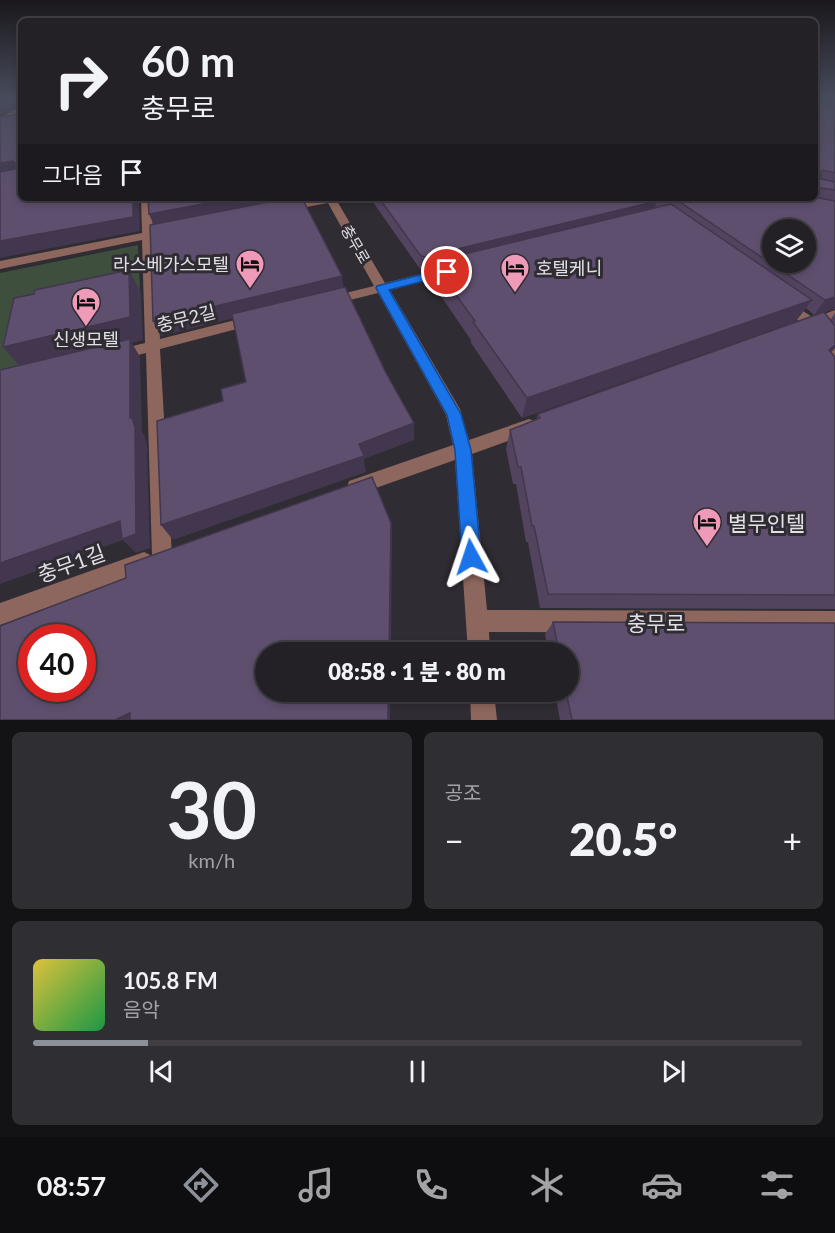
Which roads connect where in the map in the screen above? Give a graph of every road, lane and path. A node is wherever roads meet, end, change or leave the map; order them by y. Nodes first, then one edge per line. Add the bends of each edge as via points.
1 (146, 201) edge
2 (319, 201) edge
3 (335, 201) edge
4 (273, 211) edge
5 (171, 231) edge
6 (148, 236) junction
7 (0, 265) edge
8 (461, 268) edge
9 (382, 288) junction
10 (775, 297) edge
11 (313, 306) edge
12 (835, 315) edge
13 (267, 317) edge
14 (812, 323) junction
15 (789, 332) edge
16 (153, 346) junction
17 (835, 353) edge
18 (98, 360) edge
19 (542, 421) edge
20 (463, 450) junction
21 (340, 493) edge
22 (184, 548) edge
23 (162, 556) junction
24 (0, 614) edge
25 (477, 621) junction
26 (835, 622) edge
27 (478, 642) edge
28 (483, 702) edge
29 (484, 720) edge

1 - 6 street
2 - 4 street
3 - 9 street, 충무로
5 - 6 street
6 - 7 street
6 - 16 street
8 - 9 street
9 - 11 street
9 - 20 street, 충무로 via 454,414
10 - 14 street
12 - 14 street
13 - 16 street, 충무2길
14 - 15 street
14 - 17 street
16 - 18 street, 충무2길
16 - 23 street
19 - 20 street
20 - 21 street
20 - 25 street, 충무로
22 - 23 street, 충무1길
23 - 24 street, 충무1길
25 - 26 street, 충무로
25 - 27 street, 충무로
28 - 29 street

